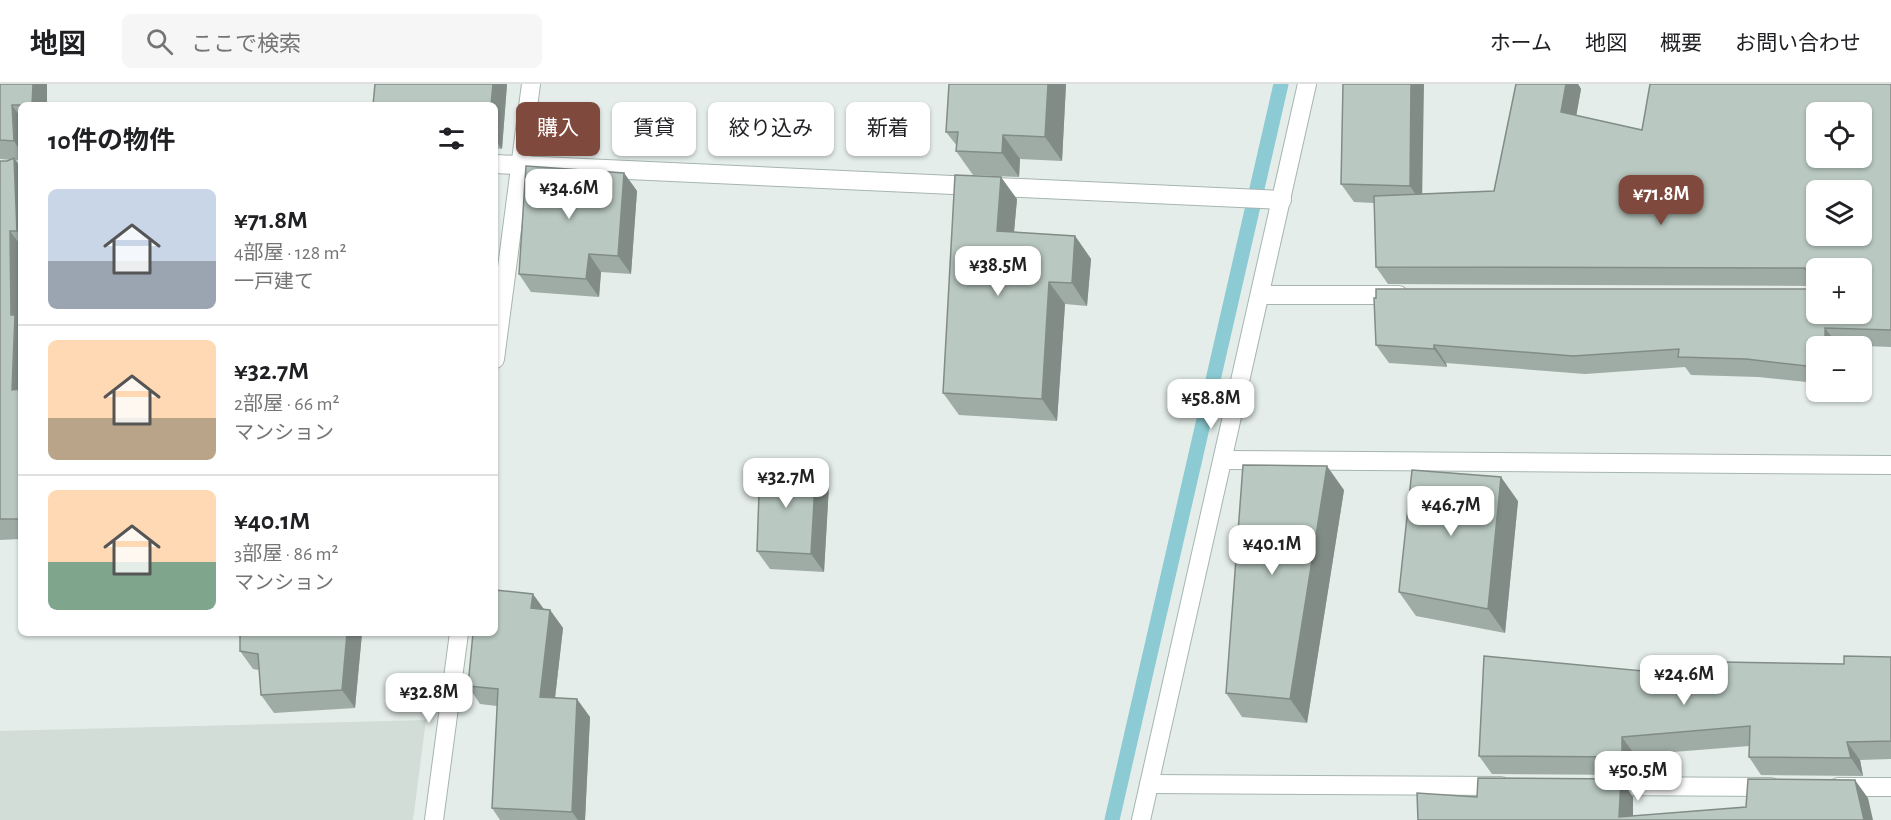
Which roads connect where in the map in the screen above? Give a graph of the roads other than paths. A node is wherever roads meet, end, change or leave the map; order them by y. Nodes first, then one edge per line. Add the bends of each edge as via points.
1 (531, 84) edge
2 (1307, 84) edge
3 (521, 163) junction
4 (498, 164) edge
5 (1282, 200) junction
6 (1260, 295) junction
7 (1414, 296) edge
8 (498, 336) edge
9 (1223, 460) junction
10 (1891, 465) edge
11 (459, 636) edge
12 (1149, 784) junction
13 (1520, 786) edge
14 (1580, 786) edge
15 (1783, 787) edge
16 (1819, 787) edge
17 (1891, 787) edge
18 (434, 820) edge
19 (1141, 820) edge

1 - 3 street
2 - 5 street
3 - 4 street
3 - 5 street
3 - 8 street
5 - 6 street
6 - 7 street
6 - 9 street
9 - 10 street
9 - 12 street
11 - 18 street
12 - 13 street
12 - 19 street
14 - 15 street
16 - 17 street

